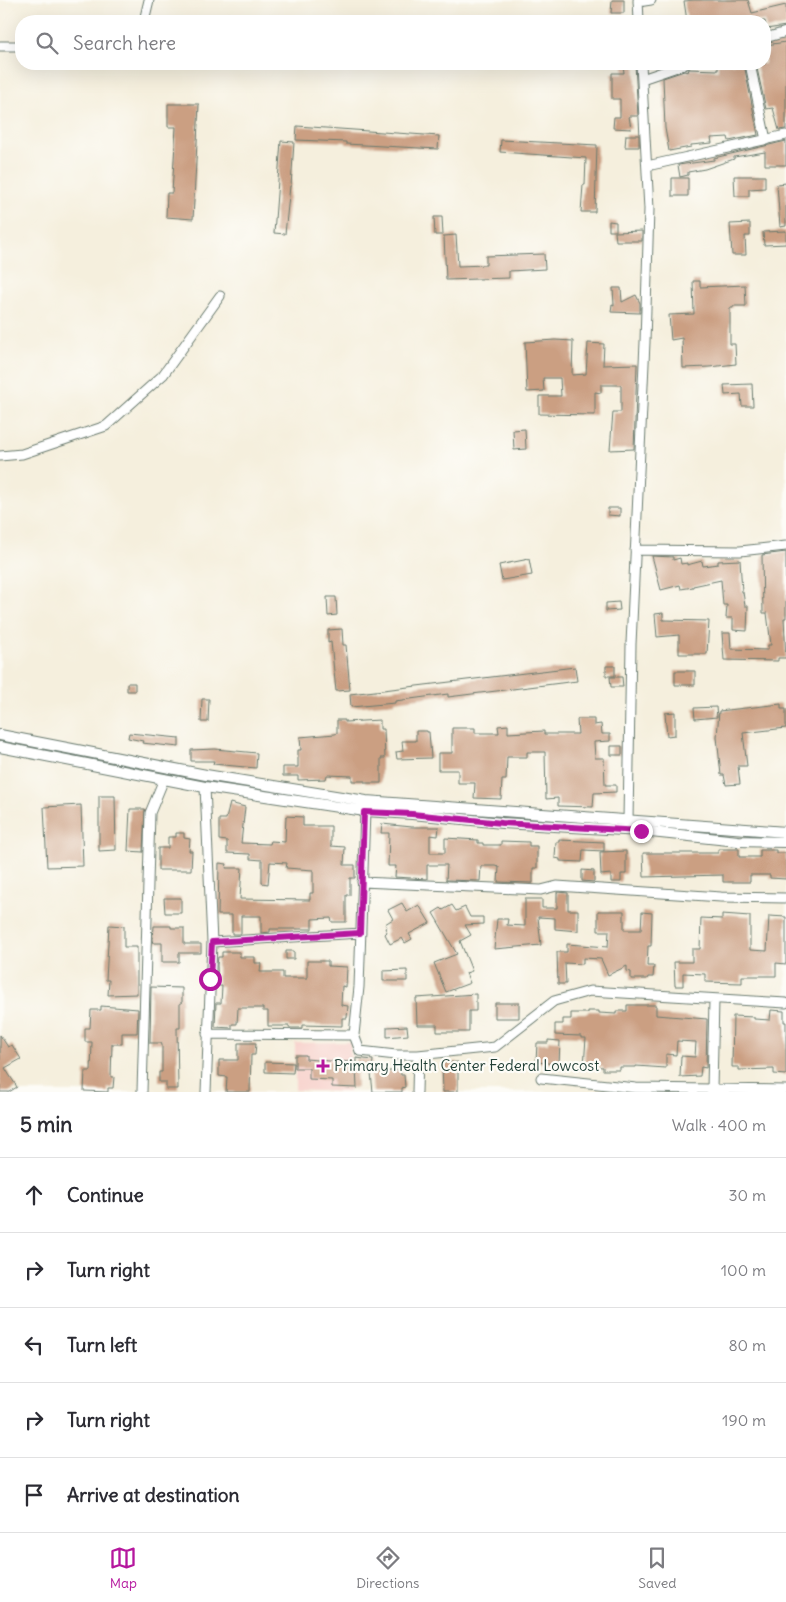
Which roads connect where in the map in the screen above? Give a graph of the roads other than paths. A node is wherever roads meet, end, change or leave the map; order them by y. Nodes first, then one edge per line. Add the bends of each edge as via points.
1 (149, 0) edge
2 (651, 0) edge
3 (638, 1) edge
4 (145, 15) edge
5 (639, 15) edge
6 (786, 32) edge
7 (771, 36) edge
8 (0, 46) edge
9 (15, 46) edge
10 (641, 70) edge
11 (668, 70) edge
12 (751, 70) edge
13 (642, 79) junction
14 (786, 135) edge
15 (766, 140) junction
16 (647, 166) junction
17 (220, 296) dead end
18 (0, 456) edge
19 (786, 546) edge
20 (635, 550) junction
21 (0, 735) edge
22 (0, 747) edge
23 (164, 779) junction
24 (205, 787) junction
25 (364, 812) junction
26 (628, 820) junction
27 (786, 832) edge
28 (786, 842) edge
29 (362, 882) junction
30 (786, 898) edge
31 (360, 933) junction
32 (212, 942) junction
33 (714, 1000) junction
34 (786, 1003) edge
35 (207, 1034) junction
36 (354, 1035) junction
37 (418, 1055) junction
38 (541, 1078) dead end
39 (590, 1088) edge
40 (712, 1089) junction
41 (786, 1090) edge
42 (142, 1092) edge
43 (206, 1092) edge
44 (418, 1092) edge

1 - 4 street
2 - 3 street
3 - 5 street
6 - 7 street
8 - 9 street
10 - 13 street
11 - 13 street
12 - 15 street
13 - 16 street
14 - 15 street
15 - 16 street
16 - 20 street via 648,228
17 - 18 street via 163,375 106,426 22,454
19 - 20 street via 740,551
20 - 26 street
21 - 26 street via 206,775 366,801
22 - 23 street
23 - 24 street
23 - 42 street via 150,813
24 - 25 street
24 - 32 street
25 - 28 street
25 - 29 street
26 - 27 street
29 - 30 street via 541,890 557,886
29 - 31 street
31 - 32 street
31 - 36 street
32 - 35 street
33 - 34 street
33 - 37 street via 590,992 554,1001 495,1047
33 - 40 street
35 - 36 street
35 - 43 street
36 - 37 street via 360,1051
37 - 44 street
38 - 39 street
39 - 40 street
40 - 41 street

